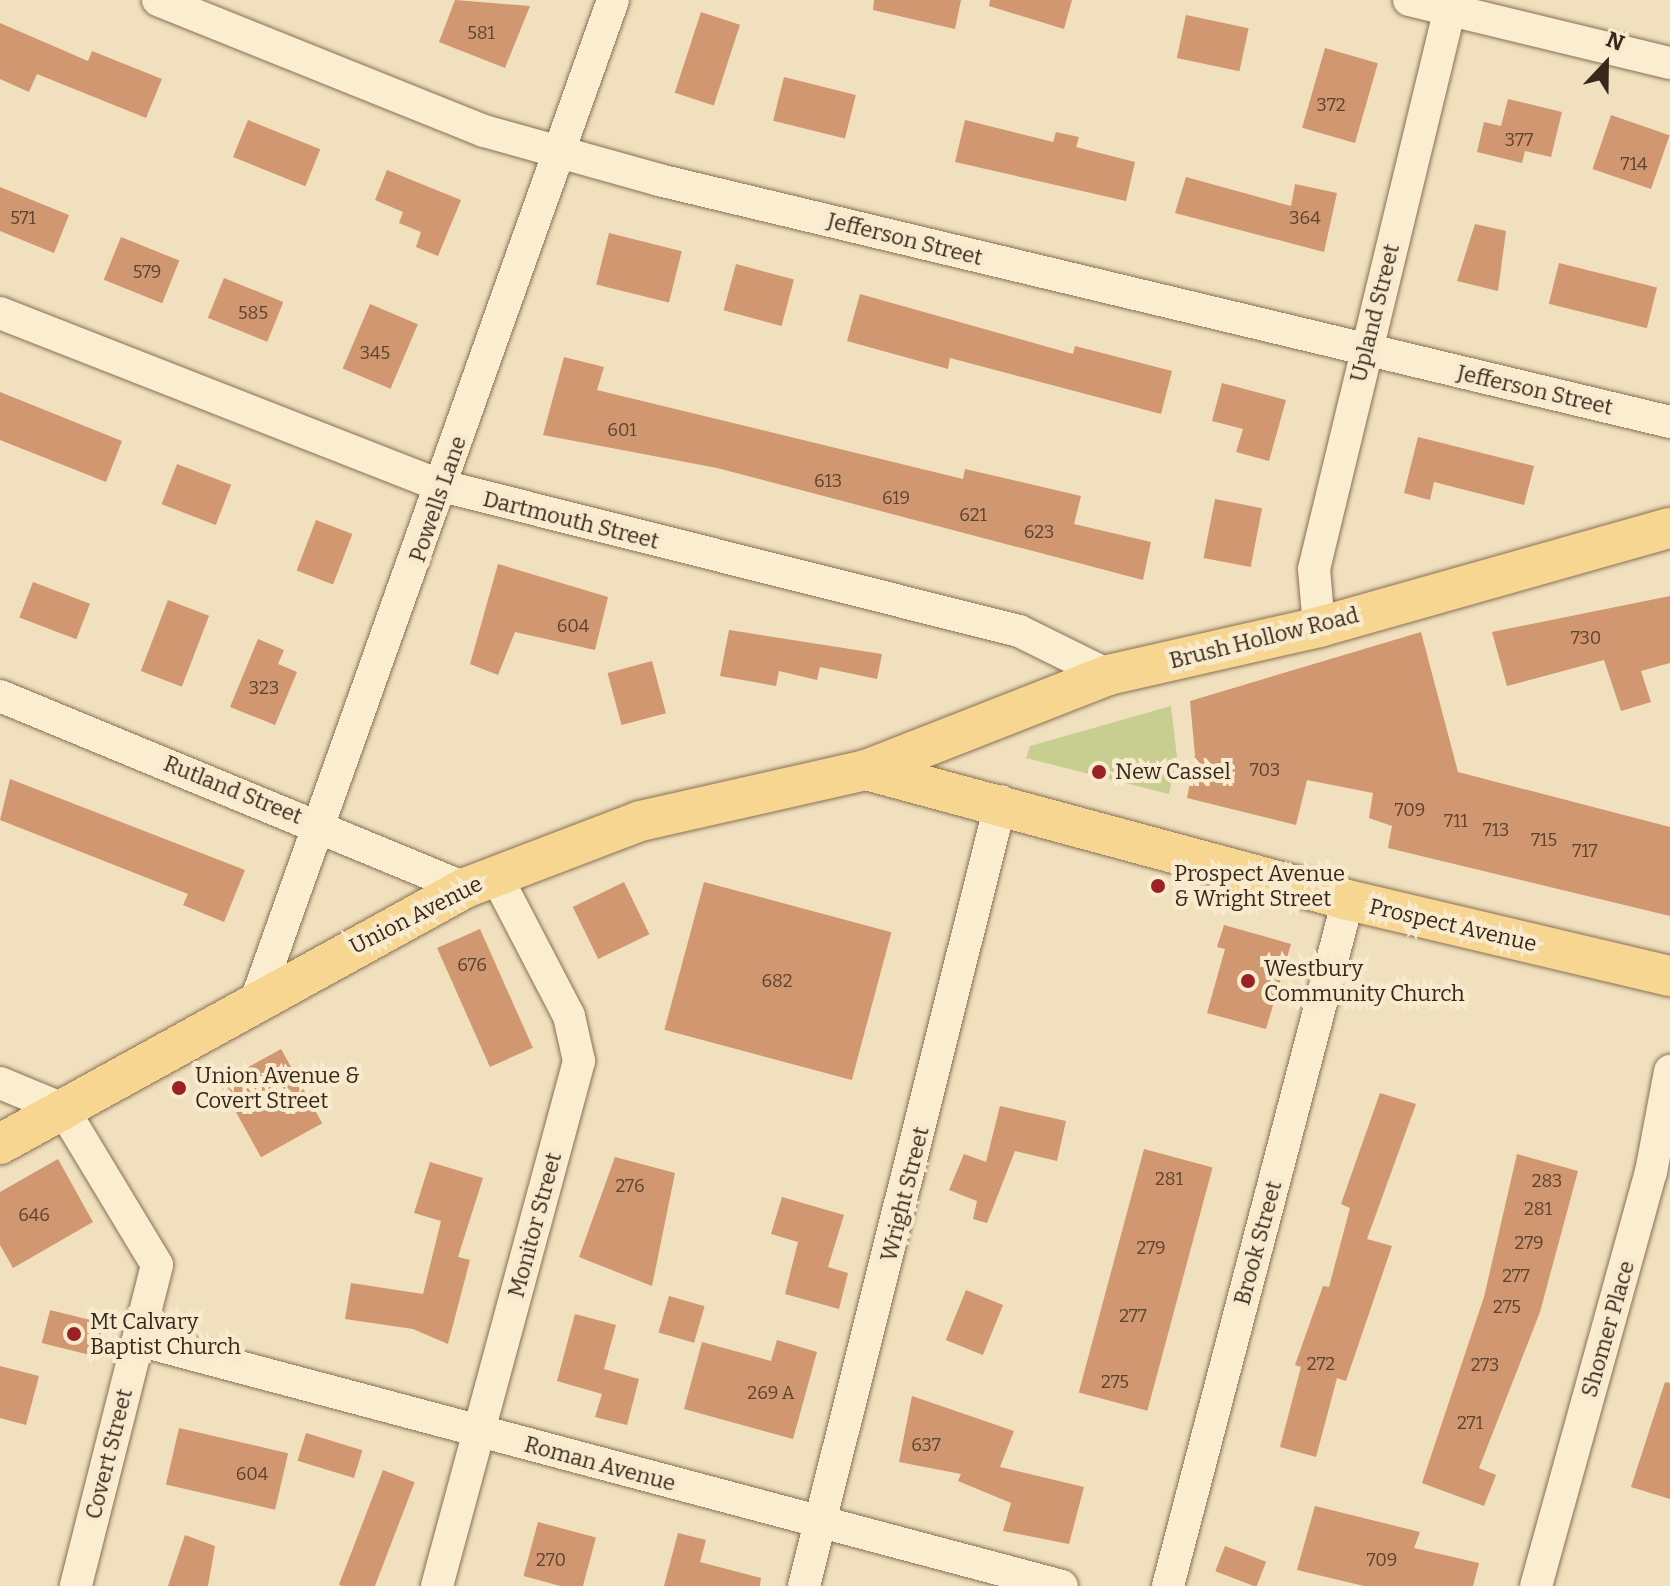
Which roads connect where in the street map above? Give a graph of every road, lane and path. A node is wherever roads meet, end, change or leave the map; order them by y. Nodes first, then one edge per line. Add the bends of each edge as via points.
1 (158, 0) edge
2 (613, 0) edge
3 (1409, 0) edge
4 (1451, 5) edge
5 (1670, 63) edge
6 (560, 151) junction
7 (0, 313) edge
8 (1366, 350) junction
9 (1670, 422) edge
10 (442, 486) junction
11 (1670, 528) edge
12 (1319, 627) junction
13 (1108, 675) junction
14 (0, 696) edge
15 (866, 770) junction
16 (1001, 801) junction
17 (324, 826) junction
18 (481, 882) junction
19 (1348, 900) junction
20 (1670, 976) edge
21 (258, 995) junction
22 (1670, 1071) edge
23 (0, 1083) edge
24 (63, 1109) junction
25 (0, 1144) edge
26 (138, 1340) junction
27 (479, 1432) junction
28 (821, 1522) junction
29 (76, 1586) edge
30 (437, 1586) edge
31 (804, 1586) edge
32 (1062, 1586) edge
33 (1168, 1586) edge
34 (1536, 1586) edge

1 - 6 street, Jefferson Street via 484,131
2 - 6 street, Powells Lane
3 - 4 street
4 - 5 street
4 - 8 street, Upland Street
6 - 8 street, Jefferson Street
6 - 10 street, Powells Lane
7 - 10 street, Dartmouth Street
8 - 9 street, Jefferson Street
8 - 12 street, Upland Street via 1314,569
10 - 13 street, Dartmouth Street via 1019,631
10 - 17 street, Powells Lane
11 - 12 main road, Brush Hollow Road
12 - 13 main road, Brush Hollow Road
13 - 15 main road, Brush Hollow Road
14 - 17 street, Rutland Street
15 - 16 main road, Prospect Avenue
15 - 18 main road, Union Avenue via 640,821
16 - 19 main road, Prospect Avenue
16 - 28 street, Wright Street
17 - 18 street, Rutland Street
17 - 21 street, Powells Lane
18 - 21 main road, Union Avenue
18 - 27 street, Monitor Street via 569,1016 579,1061
19 - 20 main road, Prospect Avenue
19 - 33 street, Brook Street
21 - 24 main road, Union Avenue
22 - 34 street, Shomer Place via 1651,1172
23 - 24 street
24 - 25 main road, Union Avenue
24 - 26 street, Covert Street via 157,1265
26 - 27 street, Roman Avenue
26 - 29 street, Covert Street
27 - 28 street, Roman Avenue
27 - 30 street, Monitor Street
28 - 31 street, Wright Street
28 - 32 street, Roman Avenue

